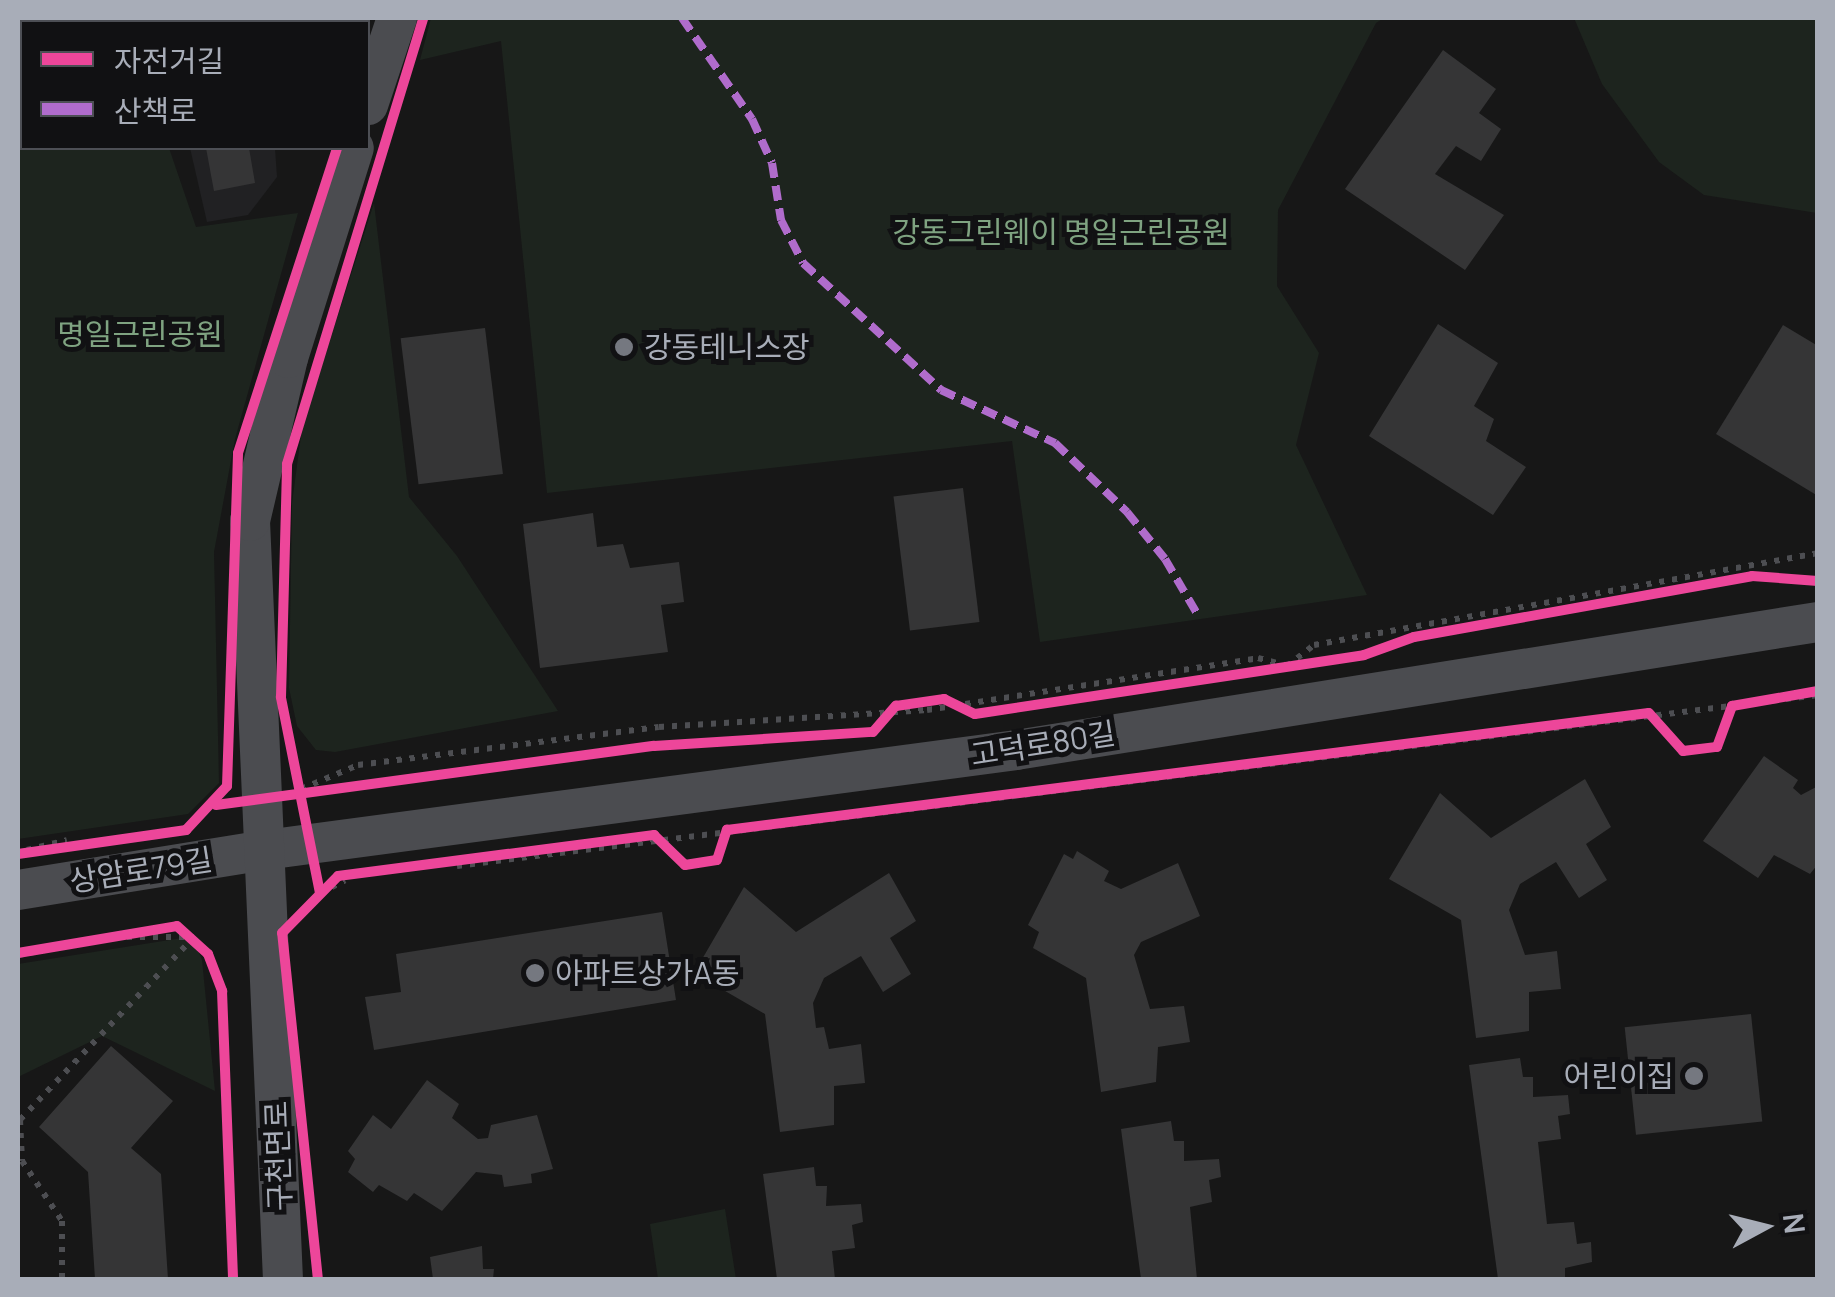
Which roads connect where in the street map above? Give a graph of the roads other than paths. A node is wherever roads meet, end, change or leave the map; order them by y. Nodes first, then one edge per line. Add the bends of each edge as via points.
1 (398, 18) edge
2 (370, 100) edge
3 (353, 150) edge
4 (1818, 622) edge
5 (266, 850) junction
6 (18, 890) edge
7 (283, 1280) edge

1 - 2 street
3 - 5 street, 구천면로 via 288,358 250,521 250,630 288,786
4 - 5 street, 고덕로80길 via 1290,685 1016,750
5 - 6 street, 상암로79길
5 - 7 street, 구천면로

